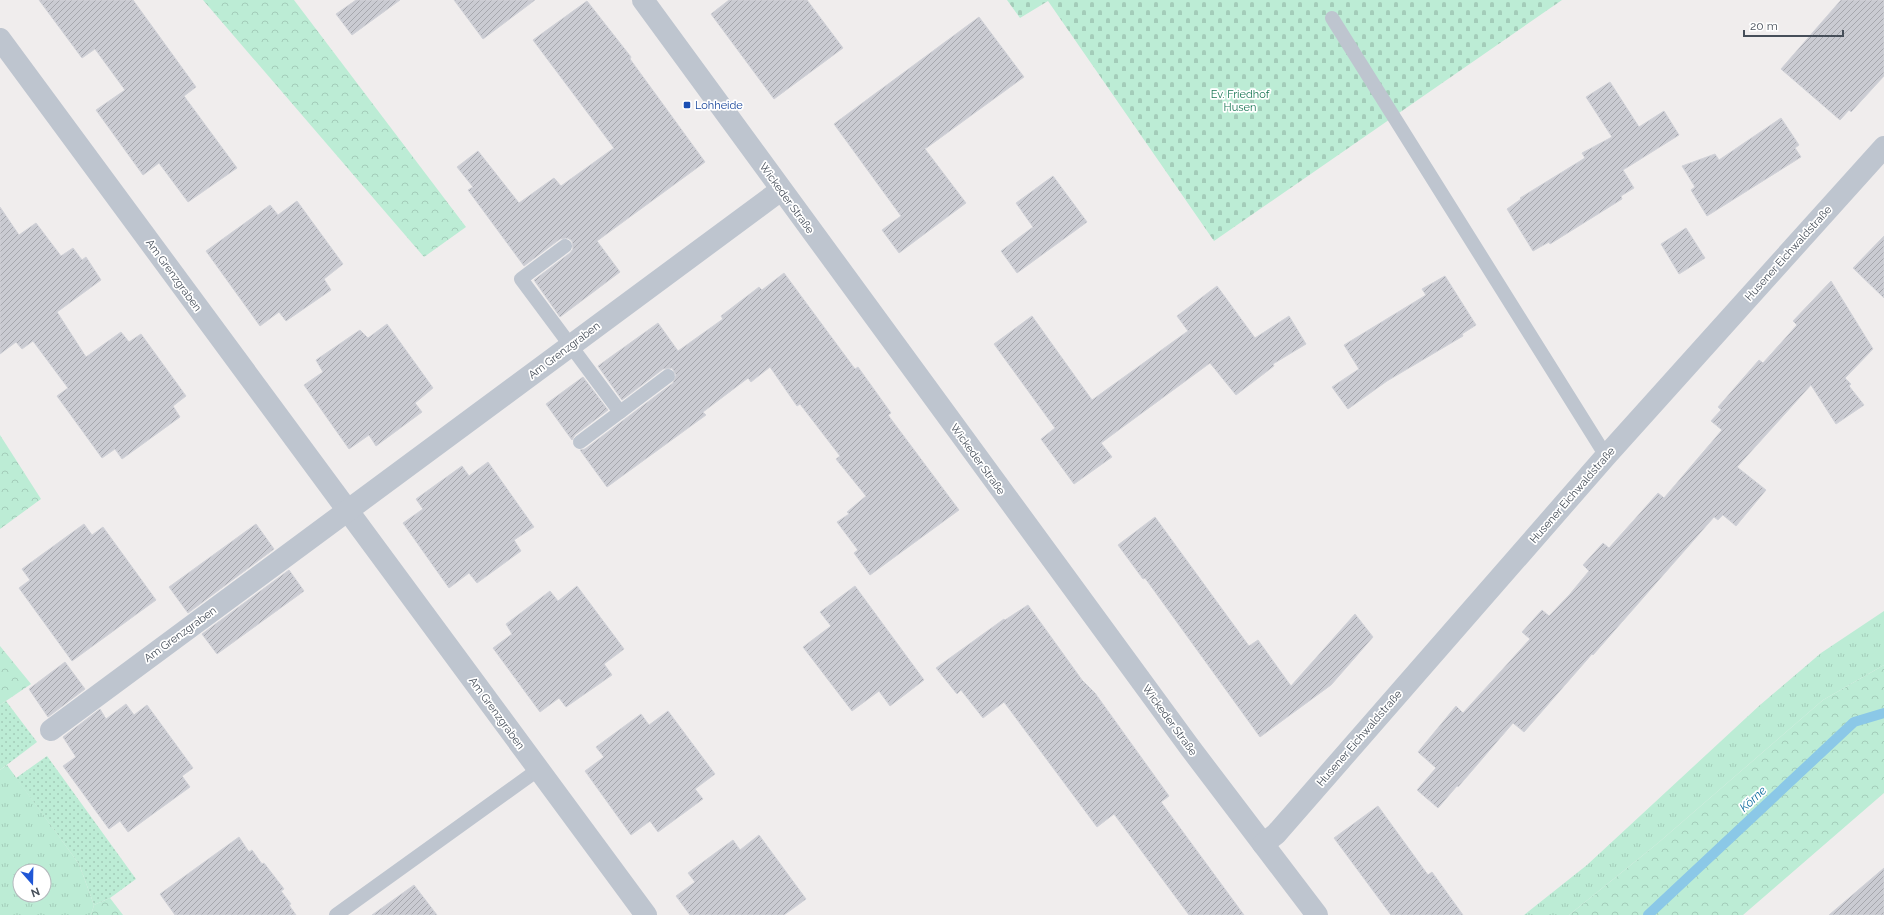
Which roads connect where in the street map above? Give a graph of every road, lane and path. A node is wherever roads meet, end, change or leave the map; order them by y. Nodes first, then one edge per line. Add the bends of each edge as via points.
1 (643, 0) edge
2 (1332, 18) dead end
3 (0, 39) edge
4 (1884, 147) edge
5 (781, 190) junction
6 (565, 246) dead end
7 (570, 346) junction
8 (668, 376) dead end
9 (620, 412) junction
10 (580, 442) dead end
11 (1606, 456) junction
12 (348, 510) junction
13 (51, 730) dead end
14 (539, 769) junction
15 (1263, 844) junction
16 (336, 915) edge
17 (646, 915) edge
18 (1317, 915) edge

1 - 5 street, Wickeder Straße
2 - 11 lane
3 - 12 street, Am Grenzgraben
4 - 11 street, Husener Eichwaldstraße
5 - 7 street, Am Grenzgraben
5 - 15 street, Wickeder Straße
6 - 7 lane via 521,279
7 - 9 lane
7 - 12 street, Am Grenzgraben
8 - 9 lane
9 - 10 lane
11 - 15 street, Husener Eichwaldstraße via 1276,834
12 - 13 street, Am Grenzgraben
12 - 14 street, Am Grenzgraben
14 - 16 lane
14 - 17 street, Am Grenzgraben
15 - 18 street, Wickeder Straße

